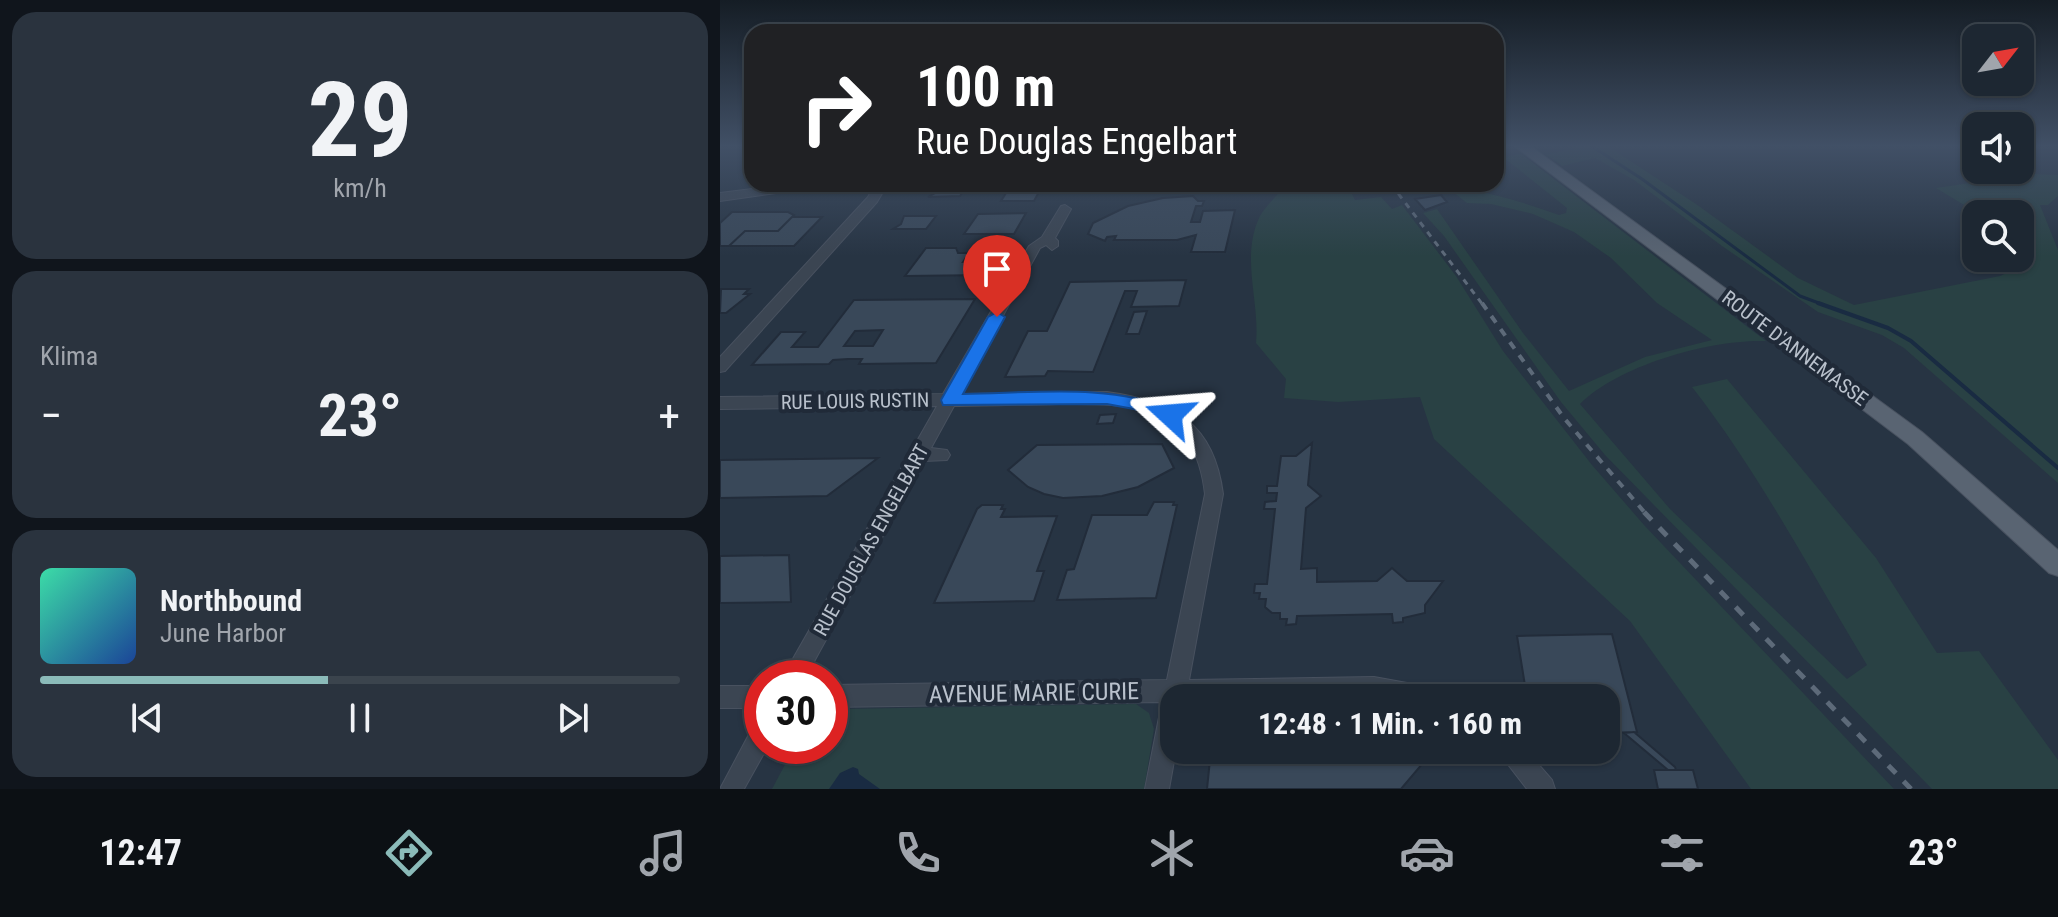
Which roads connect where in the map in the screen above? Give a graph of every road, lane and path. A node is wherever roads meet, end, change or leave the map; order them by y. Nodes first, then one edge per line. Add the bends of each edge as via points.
1 (1570, 182) edge
2 (760, 192) edge
3 (877, 192) edge
4 (720, 197) edge
5 (1065, 209) dead end
6 (1026, 296) dead end
7 (1008, 297) junction
8 (720, 367) edge
9 (950, 400) junction
10 (720, 403) edge
11 (919, 454) junction
12 (941, 455) dead end
13 (2058, 565) edge
14 (803, 660) edge
15 (1176, 684) edge
16 (1160, 691) edge
17 (848, 696) edge
18 (720, 697) edge
19 (744, 697) edge
20 (745, 764) edge
21 (1162, 764) edge
22 (1522, 764) edge
23 (731, 789) edge
24 (1157, 789) edge
25 (1543, 789) edge

1 - 13 main road, ROUTE D'ANNEMASSE via 1915,438
2 - 4 street
3 - 8 street
5 - 7 street, RUE DOUGLAS ENGELBART via 1050,243 1037,244
6 - 7 street
7 - 9 street, RUE DOUGLAS ENGELBART
9 - 10 street, RUE LOUIS RUSTIN
9 - 11 street, RUE DOUGLAS ENGELBART
9 - 15 street, RUE LOUIS RUSTIN via 1125,400 1170,415 1192,432 1209,461 1214,494
11 - 12 street
11 - 14 street, RUE DOUGLAS ENGELBART
16 - 17 street, AVENUE MARIE CURIE
18 - 19 street
20 - 23 street
21 - 24 street, RUE LOUIS RUSTIN
22 - 25 street

